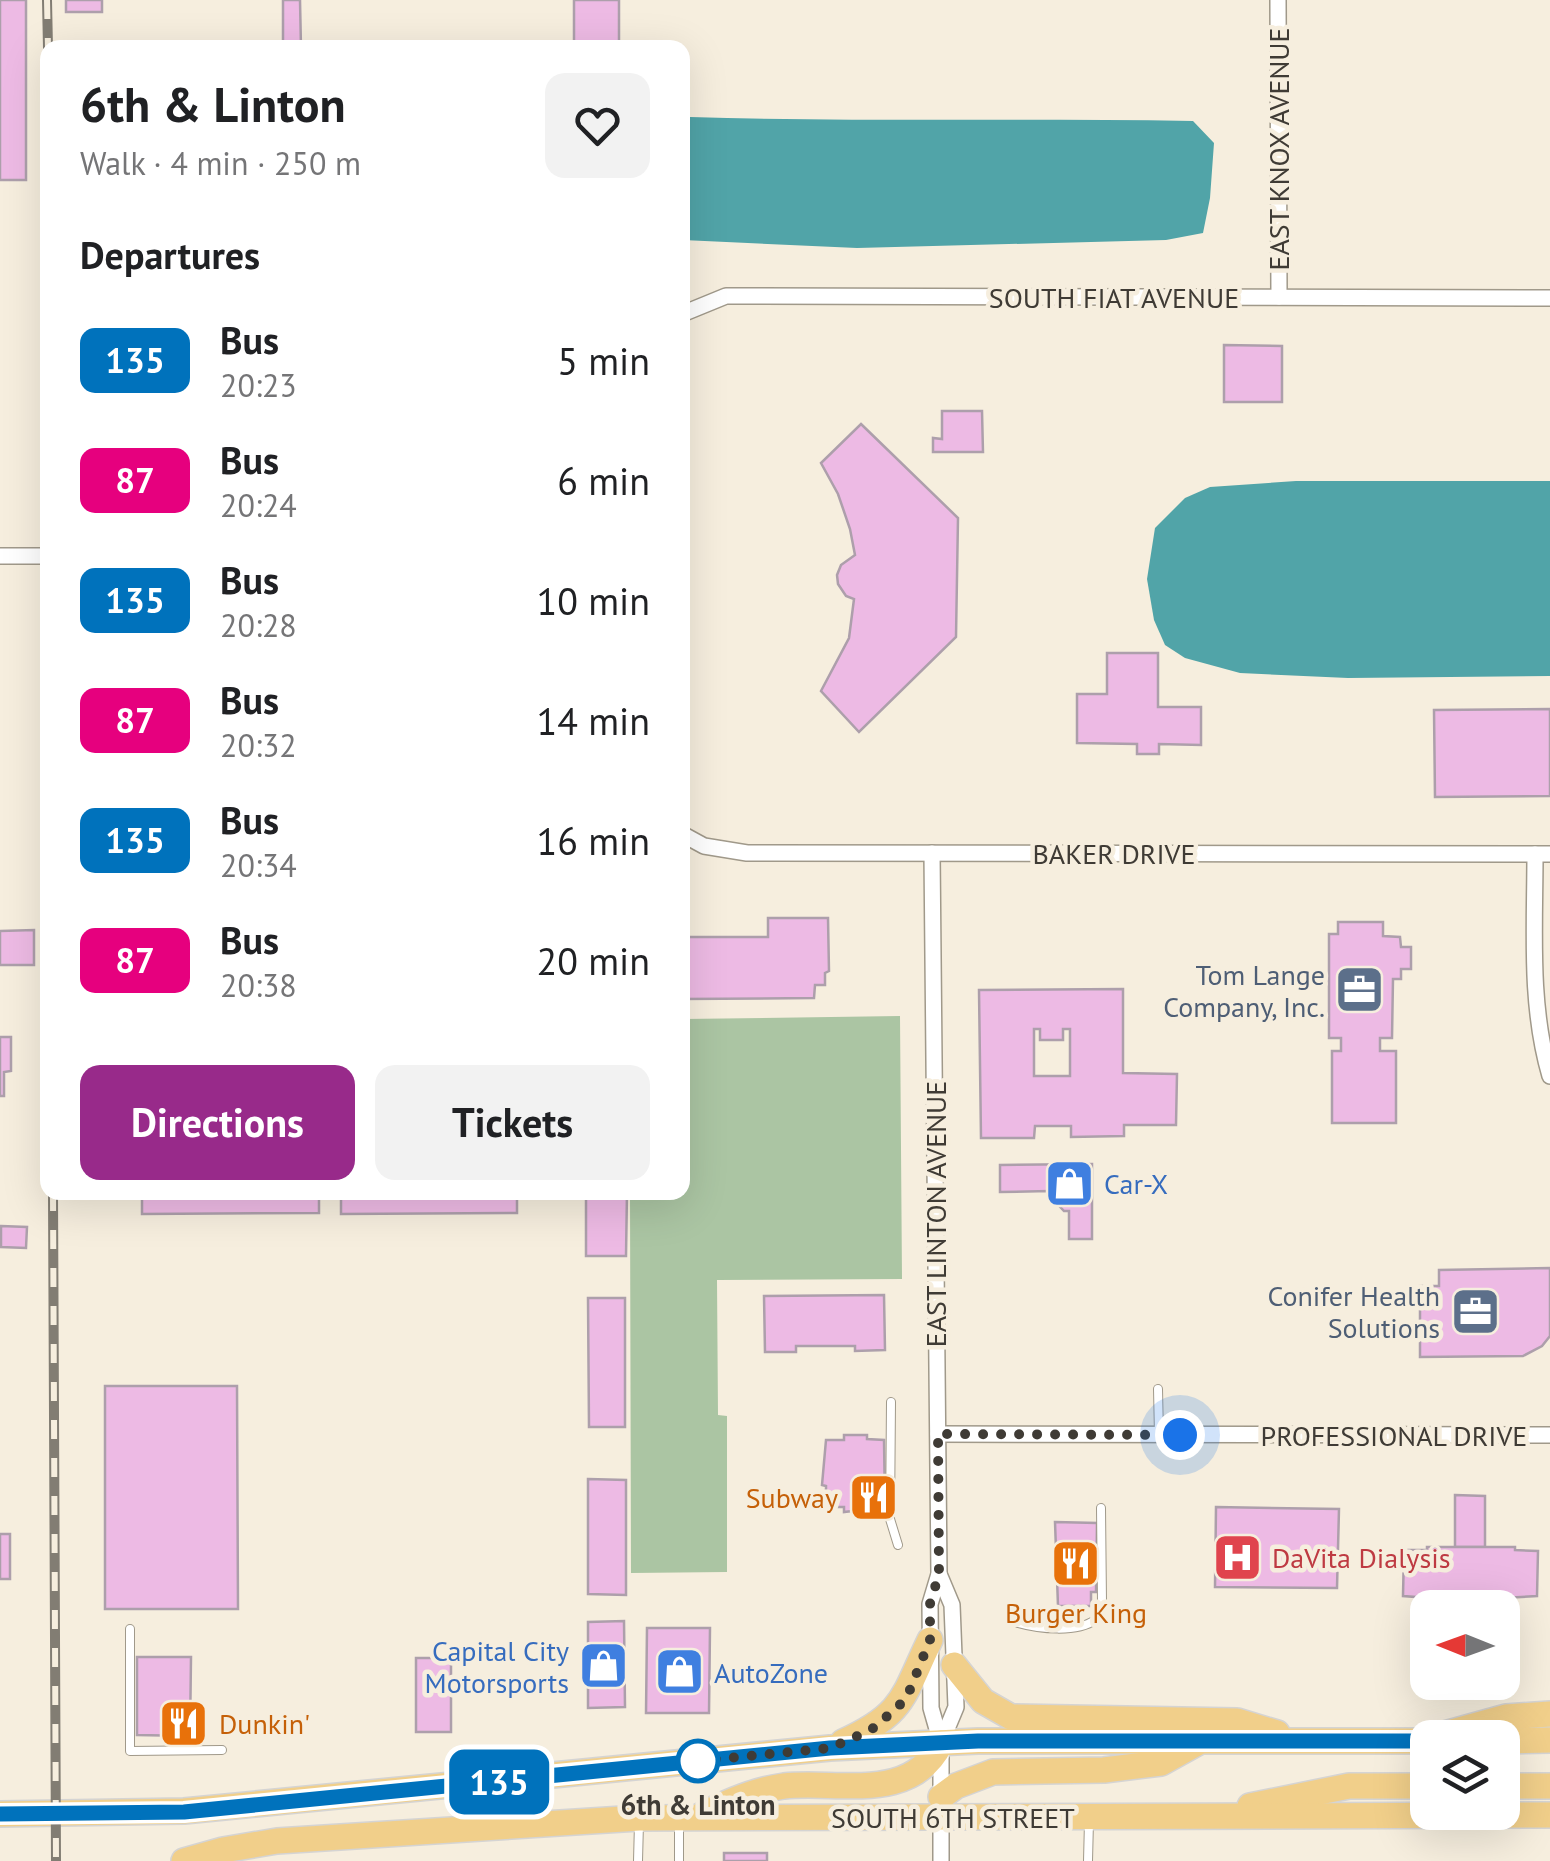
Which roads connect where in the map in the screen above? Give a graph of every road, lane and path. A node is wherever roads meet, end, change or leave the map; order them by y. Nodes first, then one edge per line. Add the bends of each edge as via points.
1 (1278, 0) edge
2 (1278, 297) junction
3 (1550, 298) edge
4 (690, 311) edge
5 (0, 556) edge
6 (40, 556) edge
7 (690, 838) edge
8 (932, 853) junction
9 (1543, 854) edge
10 (1550, 1076) edge
11 (1158, 1389) dead end
12 (890, 1402) dead end
13 (938, 1434) junction
14 (1159, 1435) junction
15 (1550, 1435) edge
16 (1101, 1508) dead end
17 (898, 1545) dead end
18 (939, 1574) junction
19 (1018, 1623) dead end
20 (130, 1629) dead end
21 (930, 1640) junction
22 (954, 1665) junction
23 (1550, 1714) edge
24 (1499, 1720) edge
25 (1410, 1740) edge
26 (1520, 1740) edge
27 (1550, 1740) edge
28 (1202, 1741) junction
29 (1301, 1741) junction
30 (940, 1742) junction
31 (830, 1748) junction
32 (222, 1750) dead end
33 (1410, 1786) edge
34 (1520, 1786) edge
35 (1550, 1786) edge
36 (940, 1807) junction
37 (0, 1814) edge
38 (1550, 1815) edge
39 (1089, 1817) junction
40 (1191, 1817) junction
41 (639, 1818) junction
42 (686, 1818) junction
43 (184, 1861) edge
44 (638, 1861) edge
45 (679, 1861) edge
46 (940, 1861) edge
47 (1088, 1861) edge

1 - 2 street, EAST KNOX AVENUE
2 - 3 street, SOUTH FIAT AVENUE
2 - 4 street, SOUTH FIAT AVENUE via 726,296
5 - 6 street
7 - 8 street, BAKER DRIVE via 733,852
8 - 9 street, BAKER DRIVE
8 - 13 street, EAST LINTON AVENUE
9 - 10 street via 1535,985
11 - 14 lane
12 - 17 lane via 890,1519
13 - 14 street, PROFESSIONAL DRIVE
13 - 18 street, EAST LINTON AVENUE
14 - 15 street, PROFESSIONAL DRIVE
16 - 19 lane via 1102,1602 1095,1620 1080,1627
18 - 21 street, EAST LINTON AVENUE
18 - 22 street, EAST LINTON AVENUE via 952,1604
20 - 32 lane via 130,1752
21 - 30 street, EAST LINTON AVENUE via 930,1708
21 - 31 main road via 899,1706 871,1730
22 - 29 main road via 983,1701 1012,1717 1237,1721
22 - 30 street, EAST LINTON AVENUE via 956,1707
23 - 24 main road
25 - 29 main road
26 - 27 main road
28 - 29 main road
28 - 30 main road
28 - 36 main road via 1161,1763 993,1772 956,1786
30 - 31 main road
30 - 36 street, EAST LINTON AVENUE
30 - 42 main road via 920,1769 897,1782 786,1786 743,1794
31 - 37 main road via 184,1812
33 - 40 main road via 1349,1786
34 - 35 main road
36 - 39 main road, SOUTH 6TH STREET
36 - 42 main road, SOUTH 6TH STREET
36 - 46 street, EAST LINTON AVENUE
38 - 40 main road, SOUTH 6TH STREET
39 - 40 main road, SOUTH 6TH STREET
39 - 47 lane
41 - 42 main road, SOUTH 6TH STREET
41 - 43 main road, SOUTH 6TH STREET via 277,1841
41 - 44 lane
42 - 45 lane

